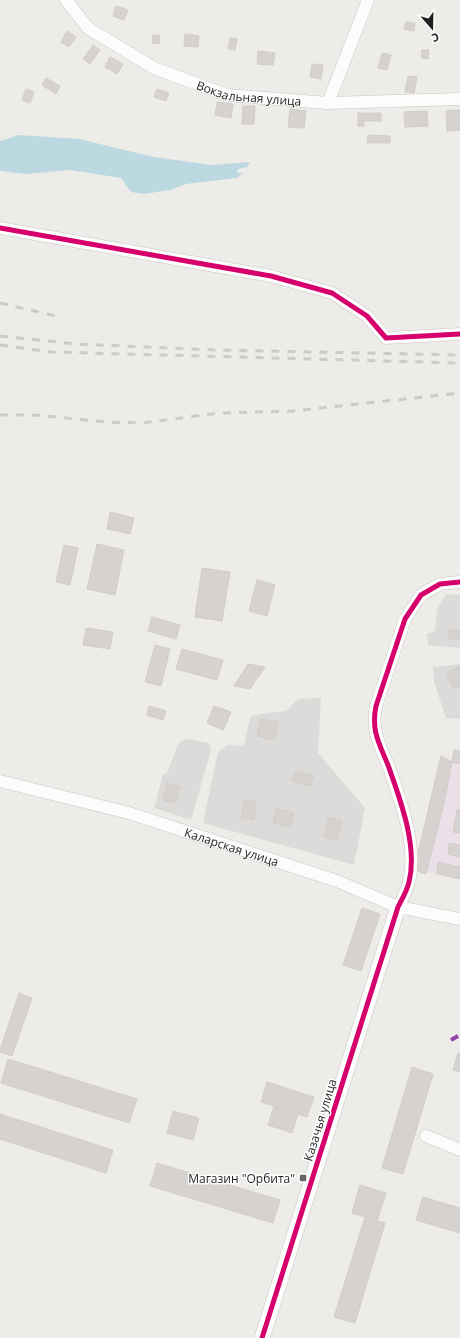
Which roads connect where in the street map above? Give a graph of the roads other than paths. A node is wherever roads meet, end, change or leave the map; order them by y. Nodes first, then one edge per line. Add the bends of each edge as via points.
1 (66, 0) edge
2 (368, 0) edge
3 (460, 99) edge
4 (328, 103) junction
5 (0, 228) edge
6 (460, 334) edge
7 (460, 582) edge
8 (0, 781) edge
9 (398, 907) junction
10 (460, 919) edge
11 (426, 1136) dead end
12 (460, 1150) edge
13 (262, 1338) edge

1 - 4 street, Вокзальная улица via 88,28 154,68 226,95
2 - 4 street
3 - 4 street, Вокзальная улица
5 - 6 street via 271,276 332,293 367,316 386,338
7 - 9 street via 440,584 421,595 405,619 374,712 375,734 400,799 410,849 410,880
8 - 9 street, Каларская улица via 128,813 337,881
9 - 10 street, Каларская улица
9 - 13 street, Казачья улица
11 - 12 street

